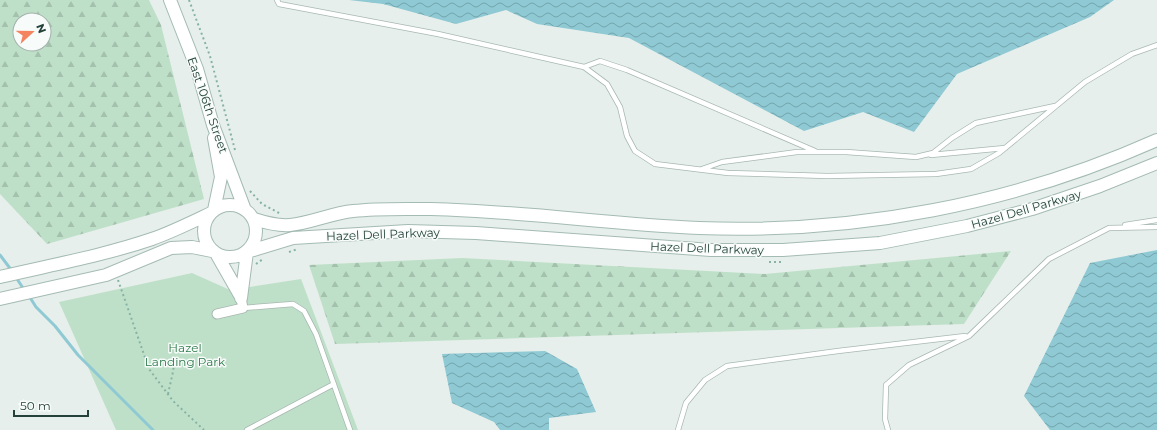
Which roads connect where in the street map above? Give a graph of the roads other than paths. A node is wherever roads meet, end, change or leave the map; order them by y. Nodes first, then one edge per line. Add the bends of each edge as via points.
1 (170, 0) edge
2 (277, 0) edge
3 (1157, 45) edge
4 (584, 67) junction
5 (1057, 105) junction
6 (213, 125) junction
7 (1157, 140) edge
8 (1005, 148) junction
9 (818, 152) junction
10 (916, 156) junction
11 (1157, 163) edge
12 (700, 170) junction
13 (245, 210) junction
14 (212, 212) junction
15 (254, 219) junction
16 (1157, 220) edge
17 (1157, 227) edge
18 (1109, 228) junction
19 (247, 252) junction
20 (215, 253) junction
21 (0, 277) edge
22 (4, 298) edge
23 (242, 303) junction
24 (217, 314) dead end
25 (969, 336) junction
26 (334, 384) junction
27 (247, 430) edge
28 (350, 430) edge
29 (678, 430) edge
30 (888, 430) edge

1 - 6 main road, East 106th Street via 197,69
2 - 4 lane via 279,4 438,34
3 - 5 lane via 1132,54 1085,82
4 - 9 lane via 600,61 627,70
4 - 12 lane via 607,84 620,107 627,136 635,151 655,164
5 - 8 lane
5 - 10 lane via 976,123 933,153
6 - 13 main road, East 106th Street
6 - 14 main road via 221,177
7 - 15 main road, Hazel Dell Parkway via 1073,173 991,198 900,217 806,227 698,228 428,209 351,211 291,225 269,224
8 - 10 lane
8 - 12 lane via 971,169 936,174 827,176
9 - 10 lane
9 - 12 lane via 797,152 722,162
11 - 19 main road, Hazel Dell Parkway via 1032,209 967,226 880,243 783,250 711,250 476,233 408,231 294,238
13 - 14 main road via 233,205 219,207
13 - 15 main road
14 - 20 main road via 205,223 204,235 208,246
14 - 21 main road via 132,245
15 - 19 main road via 256,237
16 - 18 lane
17 - 18 lane
18 - 25 lane via 1049,259
19 - 20 main road via 235,258
19 - 23 main road
20 - 22 main road via 192,247 171,248 106,275
20 - 23 main road
23 - 24 street
23 - 26 lane via 293,304 304,311 316,334
25 - 29 lane via 727,366 705,380 686,403
25 - 30 lane via 909,365 886,385 885,419
26 - 27 lane
26 - 28 lane

